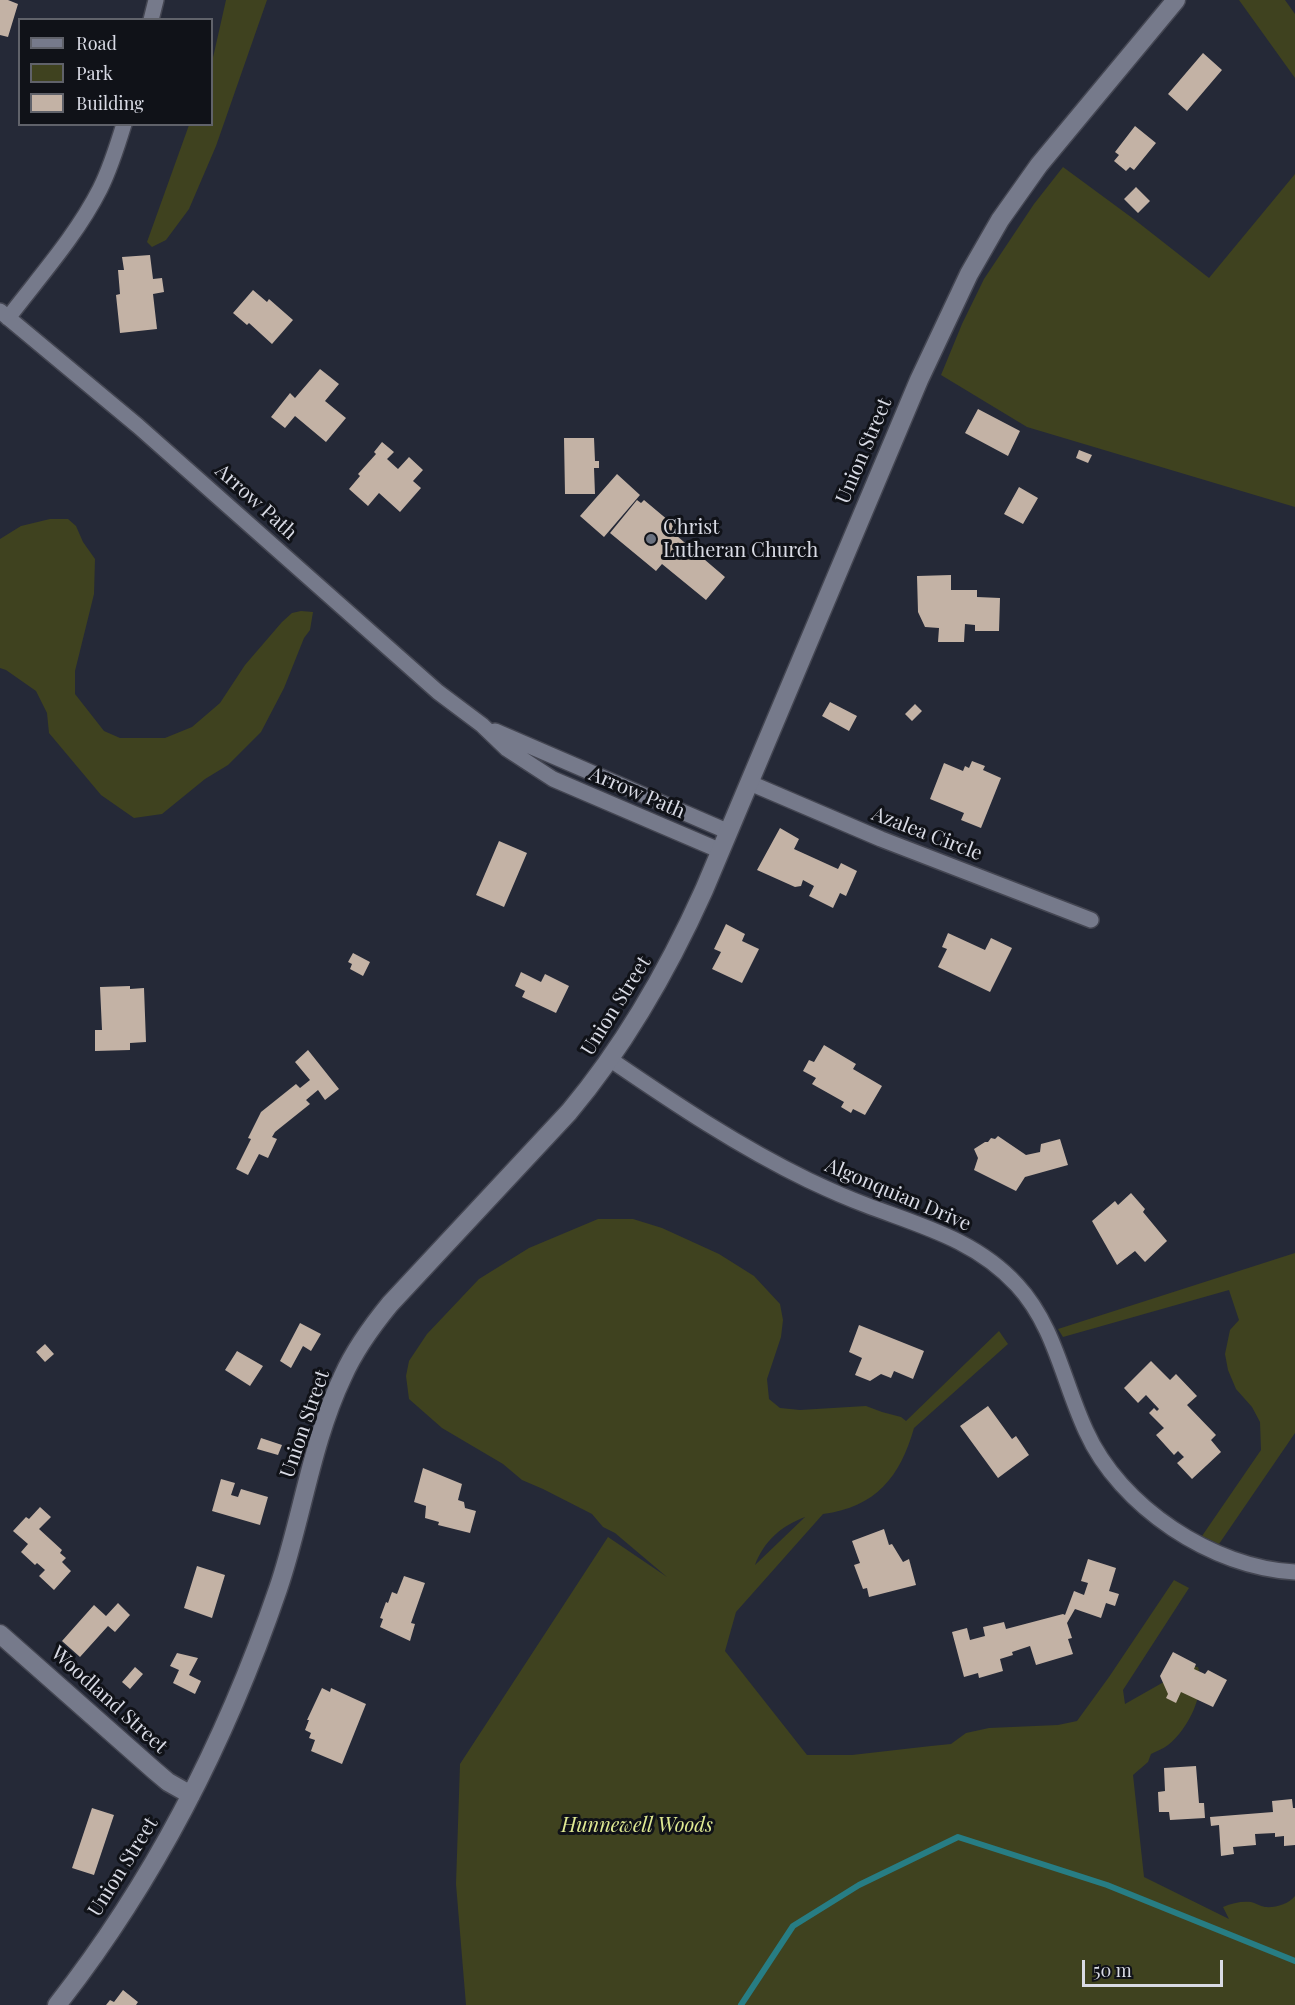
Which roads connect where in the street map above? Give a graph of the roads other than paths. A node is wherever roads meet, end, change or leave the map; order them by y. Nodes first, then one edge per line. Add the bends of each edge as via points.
1 (156, 0) edge
2 (1176, 0) edge
3 (152, 18) edge
4 (123, 126) edge
5 (4, 315) edge
6 (482, 725) junction
7 (750, 783) junction
8 (729, 832) junction
9 (721, 851) junction
10 (1091, 920) dead end
11 (611, 1060) junction
12 (1295, 1572) edge
13 (0, 1634) edge
14 (192, 1795) junction
15 (57, 2005) edge

1 - 3 street
2 - 7 street, Union Street via 1039,165 1000,220 969,274 919,380
4 - 5 street via 90,207 63,246
5 - 6 street, Arrow Path via 138,426 438,692
6 - 8 street, Arrow Path
6 - 9 street, Arrow Path via 507,748 553,779
7 - 8 street, Union Street
7 - 10 street, Azalea Circle via 881,839
8 - 9 street, Union Street
9 - 11 street, Union Street via 675,954
11 - 12 street, Algonquian Drive via 726,1136 780,1166 954,1238 988,1259 1019,1287 1042,1322 1087,1434 1129,1493 1168,1525 1210,1550 1261,1567
11 - 14 street, Union Street via 569,1112 390,1304 356,1351 321,1433 277,1591 233,1705
13 - 14 street, Woodland Street via 154,1771
14 - 15 street, Union Street via 128,1905

